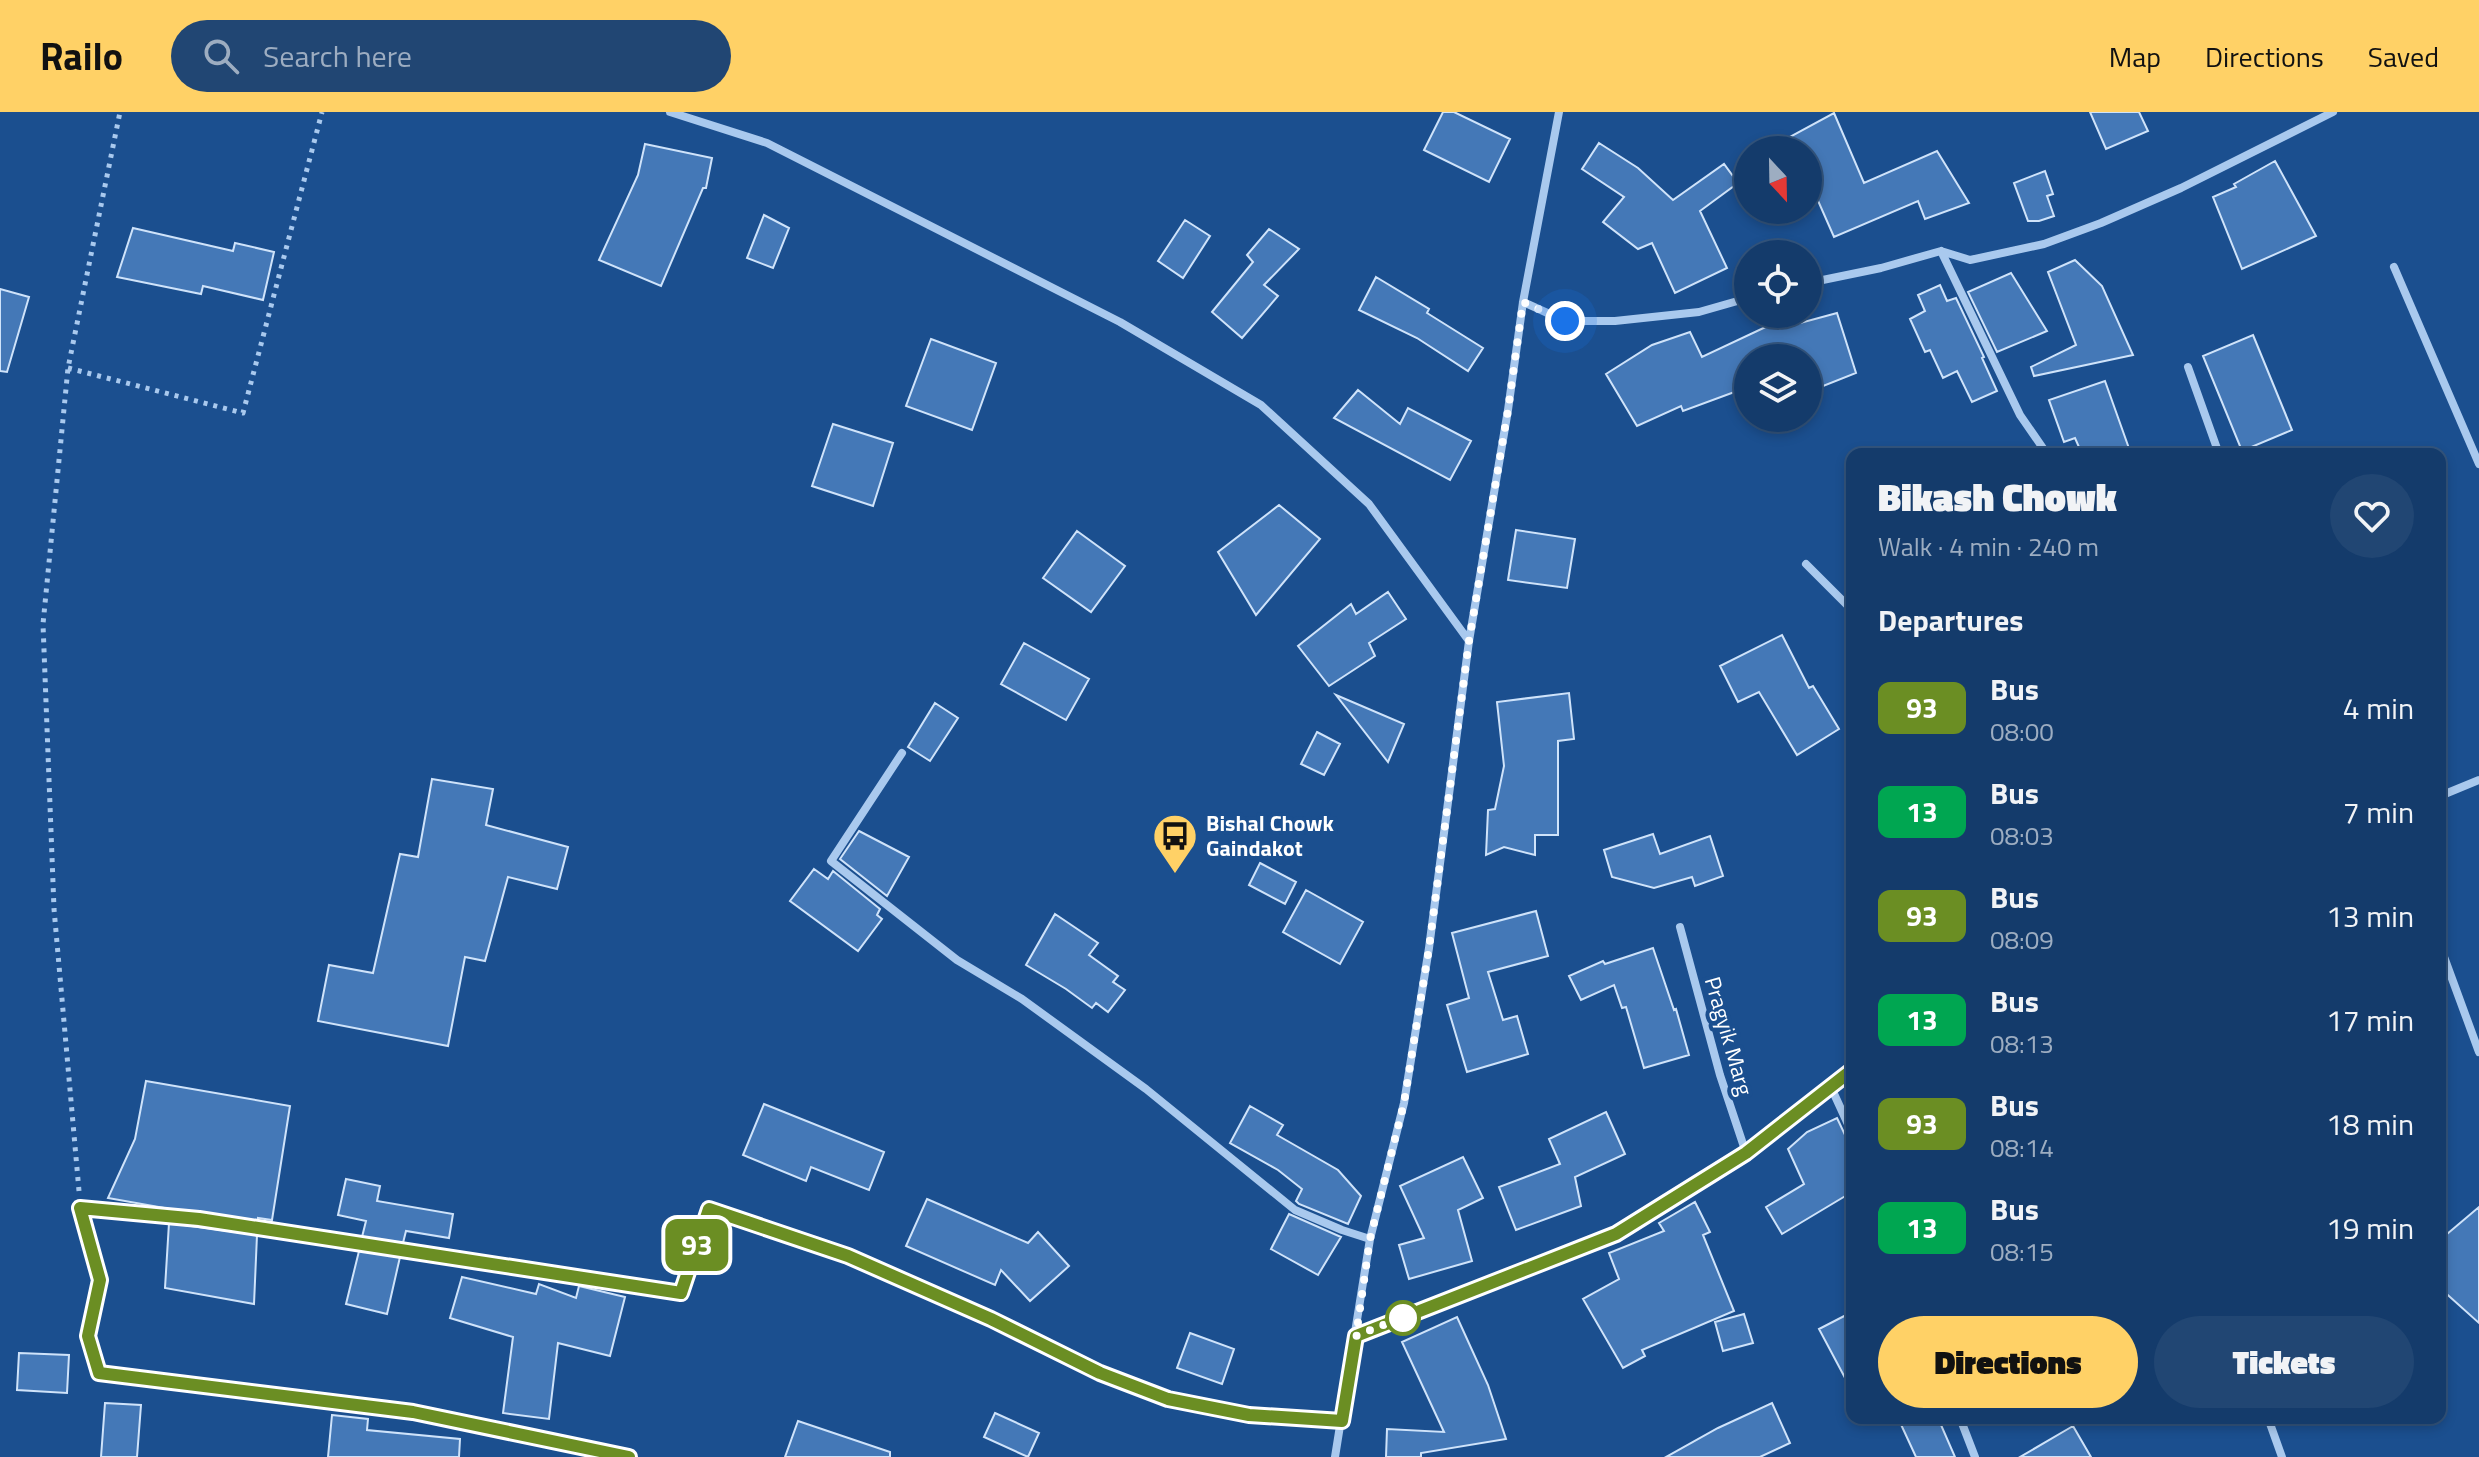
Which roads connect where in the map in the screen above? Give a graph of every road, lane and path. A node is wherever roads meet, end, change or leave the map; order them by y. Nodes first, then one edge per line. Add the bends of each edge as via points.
1 (120, 112) edge
2 (322, 112) edge
3 (670, 112) edge
4 (1559, 112) edge
5 (2333, 112) edge
6 (1941, 251) junction
7 (2394, 267) dead end
8 (1822, 280) edge
9 (1523, 302) junction
10 (1734, 302) edge
11 (2188, 367) dead end
12 (68, 368) junction
13 (2043, 448) edge
14 (2217, 448) edge
15 (2479, 464) edge
16 (1806, 564) dead end
17 (1846, 604) edge
18 (1469, 641) junction
19 (902, 753) dead end
20 (2479, 780) edge
21 (2446, 794) edge
22 (1680, 927) dead end
23 (2446, 962) edge
24 (2479, 1052) edge
25 (1846, 1074) edge
26 (1830, 1085) junction
27 (1846, 1120) edge
28 (1746, 1153) junction
29 (80, 1208) junction
30 (1370, 1239) junction
31 (1356, 1336) junction
32 (1342, 1421) junction
33 (1962, 1424) edge
34 (2270, 1424) edge
35 (629, 1457) edge
36 (1335, 1457) edge
37 (1975, 1457) edge
38 (2282, 1457) edge

1 - 12 path
2 - 12 path via 243,413
3 - 18 street via 767,143 1120,322 1261,405 1369,504
4 - 9 street
5 - 6 street via 2181,188 2044,244 1970,260
6 - 8 street
6 - 13 street via 2020,415
7 - 15 street
9 - 10 street via 1565,321 1615,321 1699,312
9 - 18 street
11 - 14 street
12 - 29 path via 43,624 54,909
16 - 17 street
18 - 30 street via 1404,1103
19 - 30 street via 831,861 957,960 1022,999 1146,1089 1295,1210
20 - 21 street
22 - 28 street, Pragyik Marg
23 - 24 street
25 - 26 street
26 - 27 street
26 - 28 street
28 - 31 street via 1616,1234
29 - 32 street via 199,1219 681,1293 709,1209 848,1256 1100,1373 1168,1399 1249,1415
29 - 35 street via 100,1280 88,1336 99,1373 413,1412
30 - 31 street
31 - 32 street
32 - 36 street
33 - 37 street
34 - 38 street

